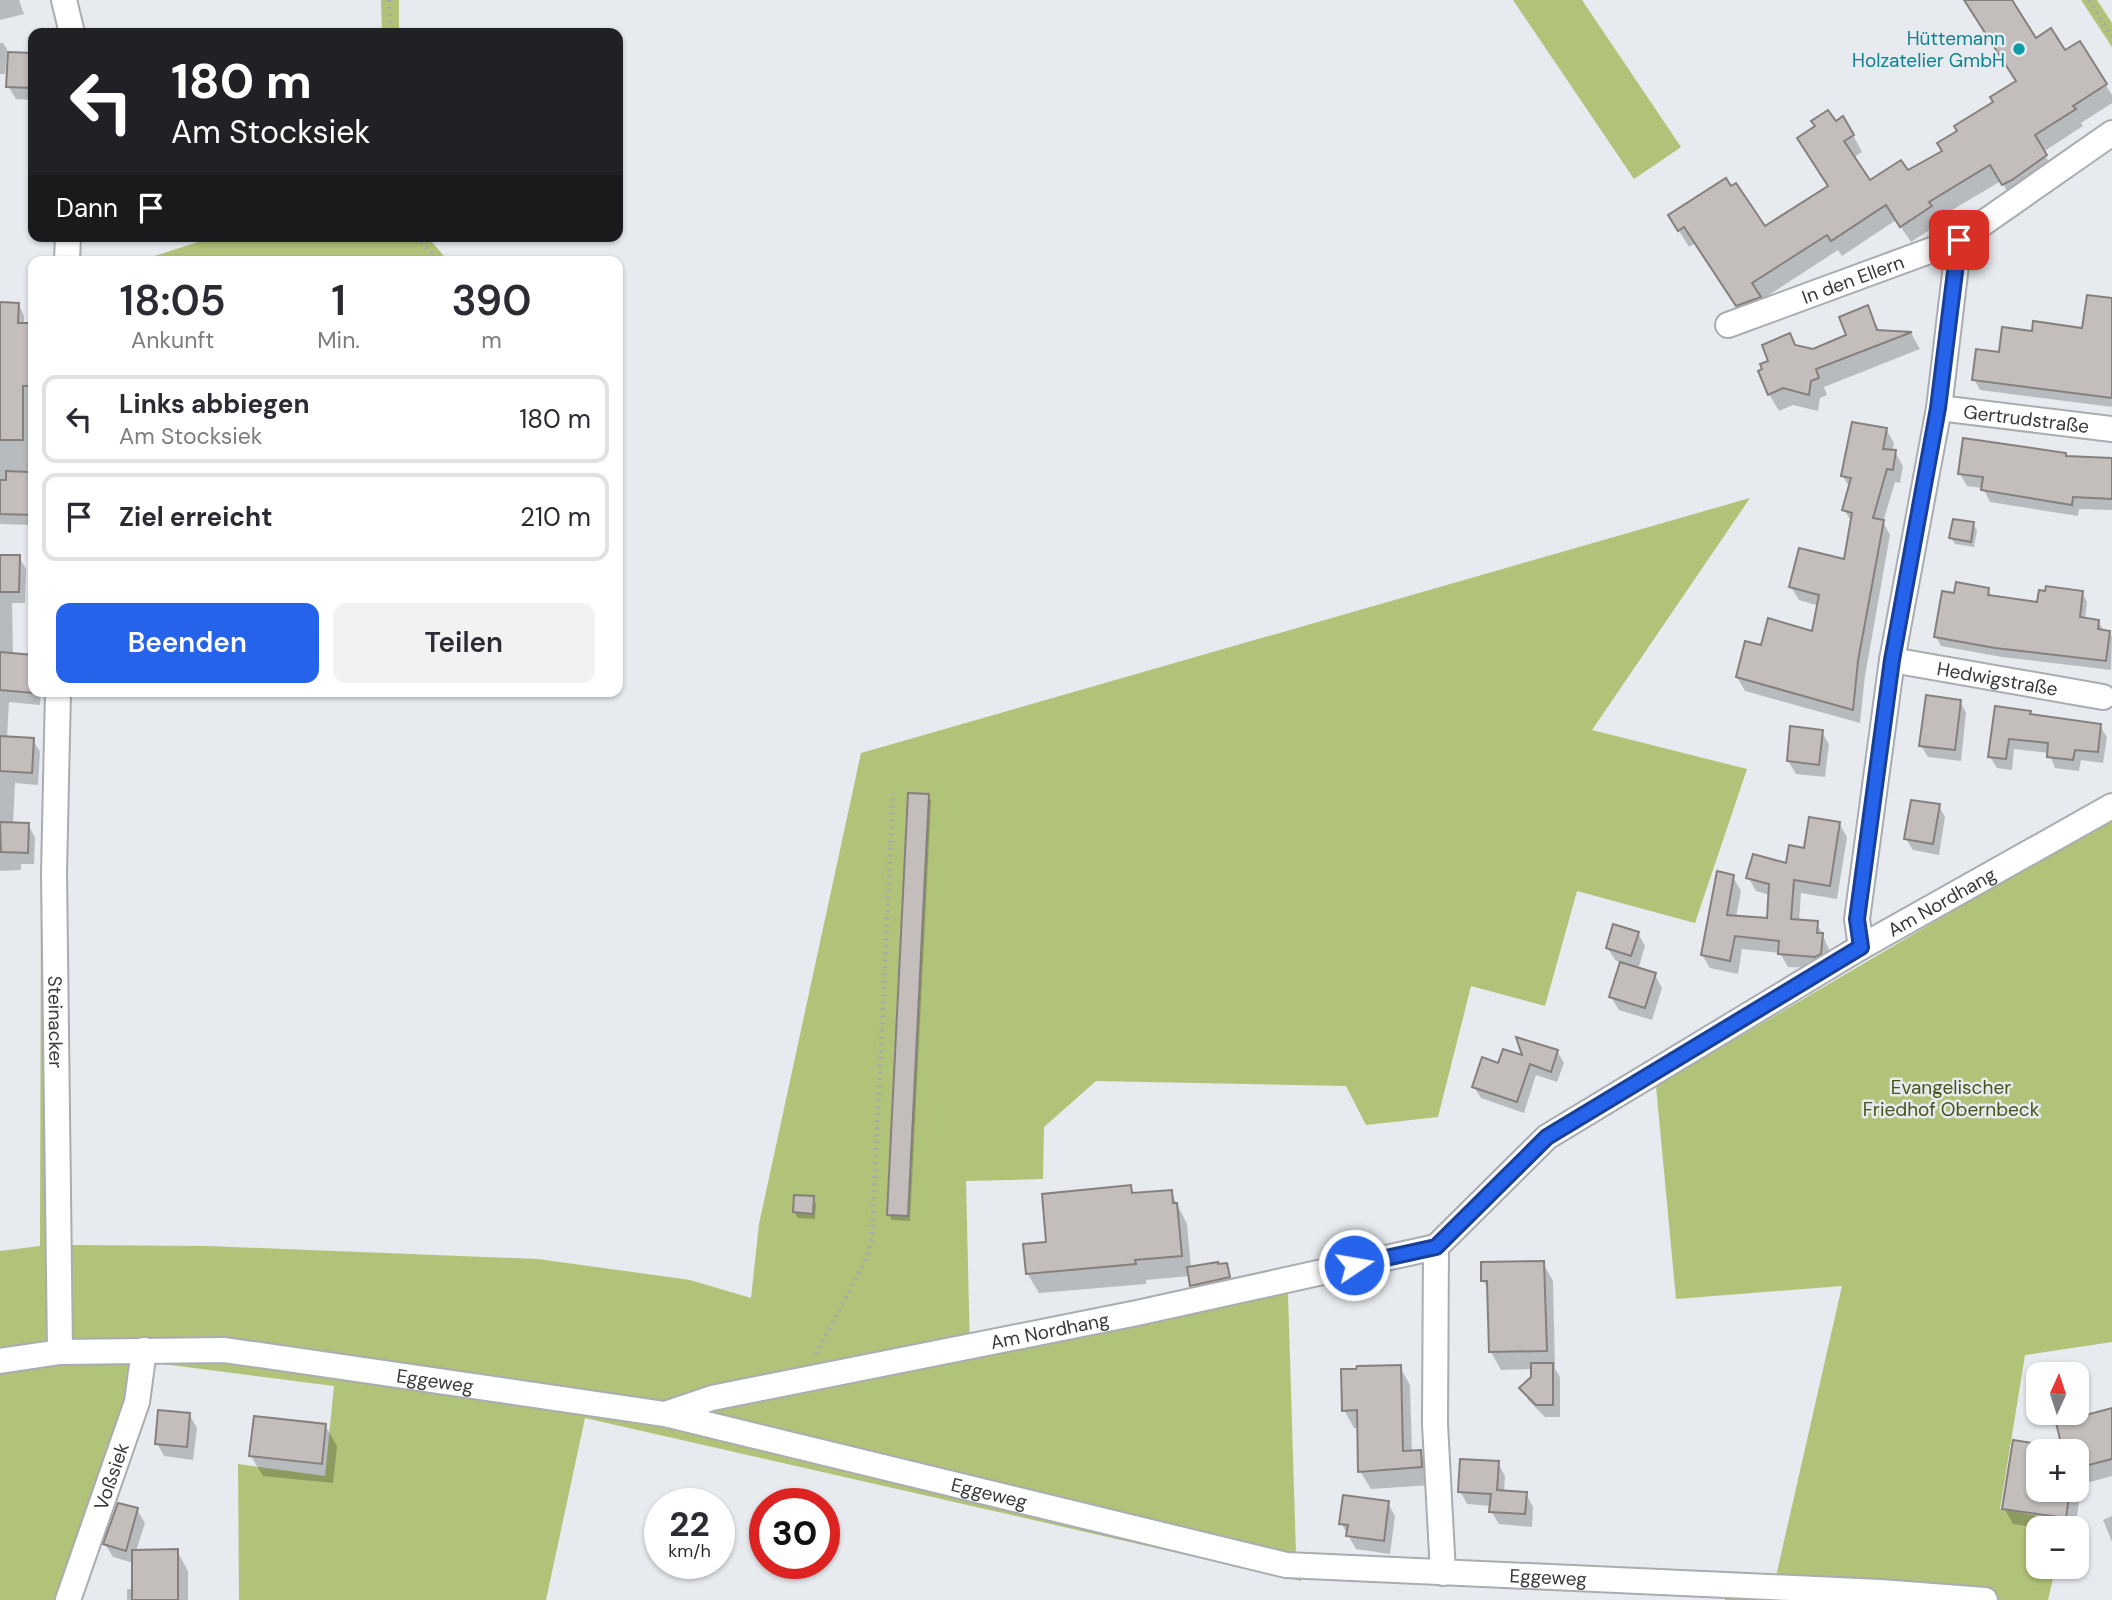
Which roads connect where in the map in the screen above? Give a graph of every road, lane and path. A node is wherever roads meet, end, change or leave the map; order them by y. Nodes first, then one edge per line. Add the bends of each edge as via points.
1 (64, 0) edge
2 (389, 0) edge
3 (2088, 0) edge
4 (71, 28) edge
5 (391, 28) edge
6 (2112, 37) edge
7 (2112, 133) edge
8 (1959, 240) junction
9 (422, 242) edge
10 (434, 256) edge
11 (1728, 326) dead end
12 (1938, 408) junction
13 (2112, 429) edge
14 (1892, 660) junction
15 (58, 697) edge
16 (2103, 697) dead end
17 (893, 793) dead end
18 (2112, 806) edge
19 (1861, 947) junction
20 (1436, 1247) junction
21 (144, 1350) junction
22 (60, 1352) junction
23 (0, 1361) edge
24 (802, 1380) junction
25 (665, 1414) junction
26 (1443, 1573) junction
27 (68, 1600) edge
28 (1985, 1600) edge

1 - 4 street
2 - 5 path
3 - 6 path
7 - 8 street, In den Ellern
8 - 11 street, In den Ellern
8 - 12 street
9 - 10 path
12 - 13 street, Gertrudstraße
12 - 14 street
14 - 16 street, Hedwigstraße
14 - 19 street via 1857,919
15 - 22 street, Steinacker via 54,873
17 - 24 path via 872,1237 865,1261
18 - 19 street, Am Nordhang
19 - 20 street, Am Nordhang via 1547,1137
20 - 24 street, Am Nordhang
20 - 26 street via 1435,1424
21 - 22 street, Eggeweg
21 - 25 street, Eggeweg via 225,1350
21 - 27 street, Voßsiek via 137,1402
22 - 23 street, Eggeweg
24 - 25 street, Am Nordhang via 712,1398
25 - 26 street, Eggeweg via 1286,1565
26 - 28 street, Eggeweg

